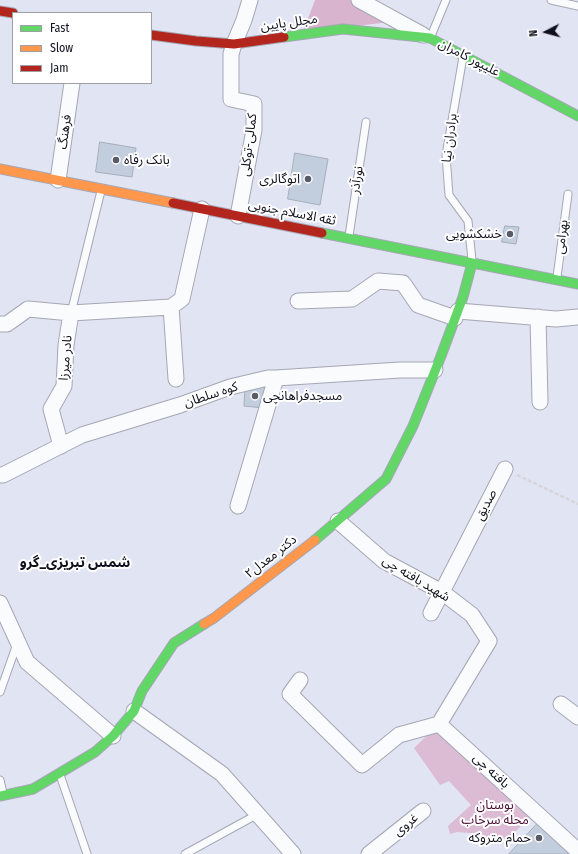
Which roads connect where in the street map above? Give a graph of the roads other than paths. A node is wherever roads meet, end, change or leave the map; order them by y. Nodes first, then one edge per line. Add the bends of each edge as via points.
1 (250, 0) edge
2 (359, 0) edge
3 (446, 0) edge
4 (551, 0) edge
5 (578, 6) edge
6 (0, 11) edge
7 (12, 13) edge
8 (152, 35) edge
9 (430, 38) junction
10 (234, 44) junction
11 (463, 55) junction
12 (72, 84) edge
13 (578, 116) edge
14 (366, 122) dead end
15 (0, 169) edge
16 (58, 180) junction
17 (101, 189) junction
18 (568, 194) dead end
19 (202, 209) junction
20 (238, 216) junction
21 (348, 238) junction
22 (472, 263) junction
23 (557, 280) junction
24 (578, 284) edge
25 (298, 301) dead end
26 (171, 307) junction
27 (71, 313) junction
28 (457, 315) junction
29 (538, 317) junction
30 (578, 317) edge
31 (0, 324) edge
32 (435, 370) junction
33 (276, 378) junction
34 (176, 379) dead end
35 (540, 402) dead end
36 (61, 446) junction
37 (505, 469) road end
38 (0, 475) edge
39 (238, 506) dead end
40 (338, 521) junction
41 (442, 592) junction
42 (0, 603) edge
43 (431, 613) dead end
44 (18, 642) junction
45 (300, 680) dead end
46 (0, 692) edge
47 (561, 704) dead end
48 (134, 710) junction
49 (578, 717) edge
50 (439, 724) junction
51 (113, 736) junction
52 (60, 773) junction
53 (0, 780) edge
54 (2, 796) edge
55 (423, 811) dead end
56 (258, 814) junction
57 (578, 851) edge
58 (87, 854) edge
59 (185, 854) edge
60 (293, 854) edge
61 (370, 854) edge

1 - 10 street, کمالی-توکلی
2 - 9 street, علیپور کامران
3 - 9 lane
4 - 5 lane
6 - 7 street
8 - 10 street, مجلل پایین
9 - 10 street, مجلل پایین via 343,28
9 - 11 street, علیپور کامران
10 - 20 street, کمالی-توکلی via 231,54 231,99 254,104 254,130
11 - 13 street, علیپور کامران
11 - 22 lane, برادران نیا via 446,155 449,195 468,221
12 - 16 street, فرهنگ
14 - 21 lane, نورآذر
15 - 16 street, ثقه الاسلام جنوبی
16 - 17 street, ثقه الاسلام جنوبی
17 - 19 street, ثقه الاسلام جنوبی
17 - 27 lane
18 - 23 lane, بهرامی
19 - 20 street, ثقه الاسلام جنوبی
19 - 26 street via 182,299
20 - 21 street, ثقه الاسلام جنوبی
21 - 22 street, ثقه الاسلام جنوبی
22 - 23 street, ثقه الاسلام جنوبی
22 - 28 street, دکتر معدل۲
23 - 24 street, ثقه الاسلام جنوبی
25 - 28 street via 352,299 378,281 403,283 418,305
26 - 27 street
26 - 34 street
27 - 31 street via 28,309 7,324
27 - 36 street, نادر میرزا via 64,386 51,409
28 - 29 street
28 - 32 street, دکتر معدل۲
29 - 30 street
29 - 35 street
32 - 33 street, کوه سلطان
32 - 40 street, دکتر معدل۲ via 413,426 386,479
33 - 36 street, کوه سلطان via 230,387 82,435
33 - 39 street
36 - 38 street, کوه سلطان
37 - 41 street, صدیق
40 - 41 street, شهید بافته چی via 384,561
40 - 48 street, دکتر معدل۲ via 214,618 174,643 142,691
41 - 43 street, صدیق
41 - 50 street, شهید بافته چی via 472,615 489,641
42 - 44 street
44 - 46 lane
44 - 51 street via 27,662
45 - 50 street via 290,694 362,765 399,735
47 - 49 street
48 - 51 street, دکتر معدل۲
48 - 56 street via 222,774
50 - 57 street, بافته چی
51 - 52 street, دکتر معدل۲ via 95,752
52 - 54 street, دکتر معدل۲ via 33,789
52 - 58 lane
53 - 54 lane
55 - 61 street, غروی
56 - 59 lane
56 - 60 street

